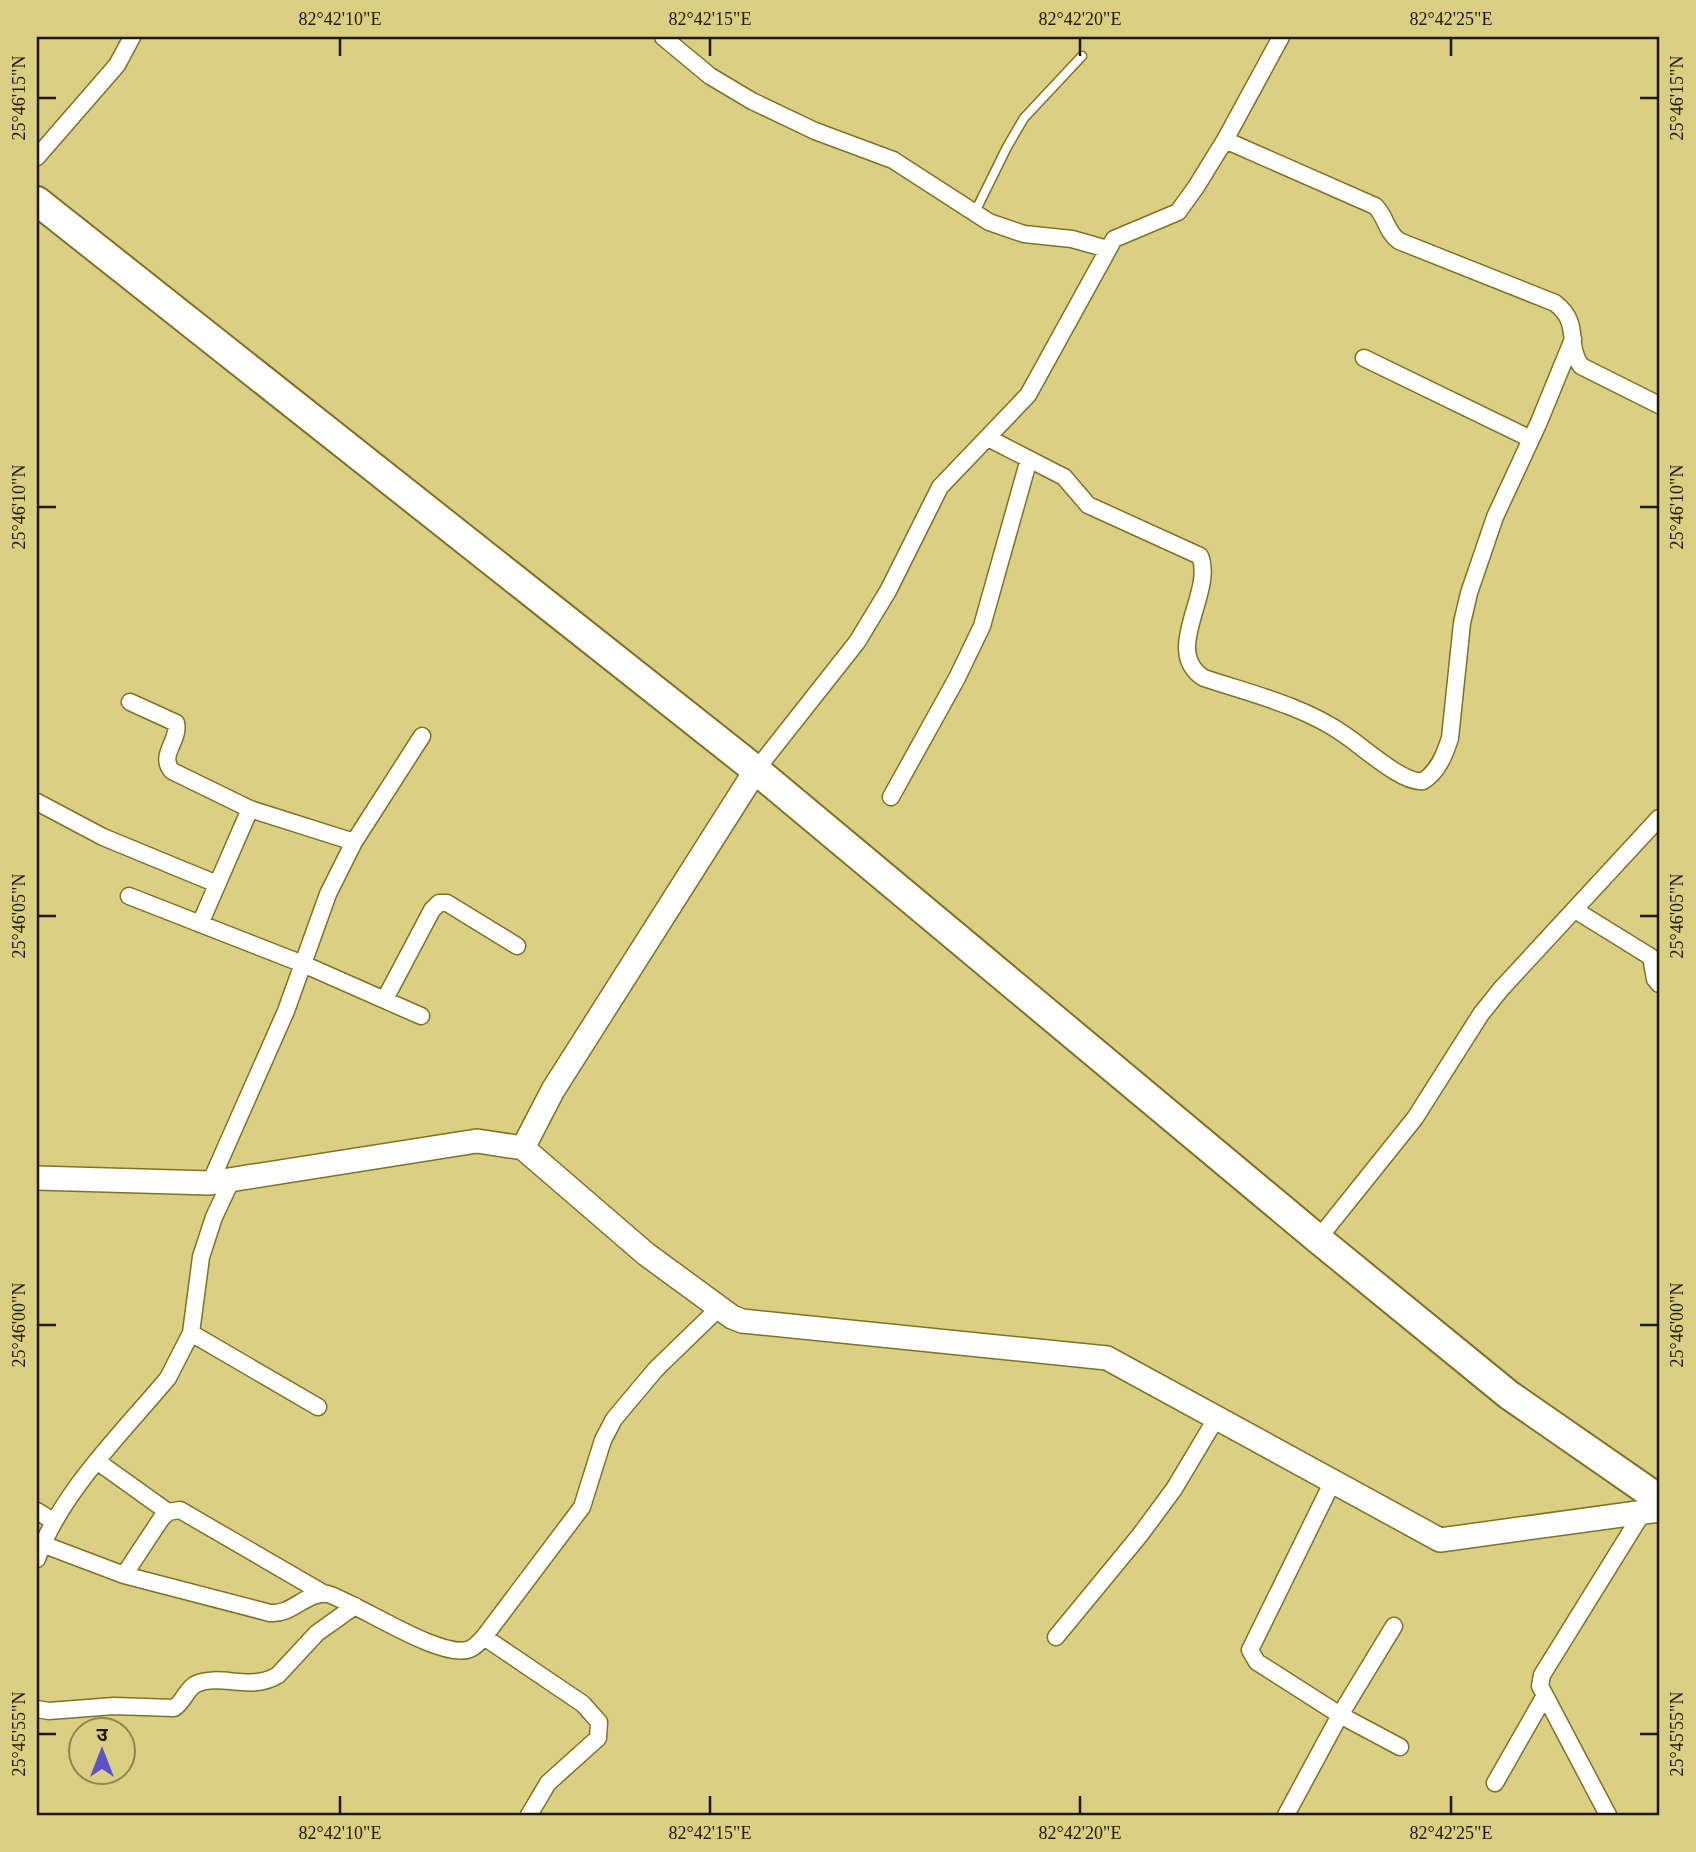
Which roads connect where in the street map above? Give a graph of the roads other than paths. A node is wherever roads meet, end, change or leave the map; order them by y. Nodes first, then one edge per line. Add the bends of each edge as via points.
1 (132, 37) edge
2 (663, 37) edge
3 (1280, 37) edge
4 (1082, 56) dead end
5 (1225, 140) junction
6 (37, 157) edge
7 (37, 201) edge
8 (975, 215) junction
9 (1107, 249) junction
10 (1573, 339) junction
11 (1364, 358) dead end
12 (1659, 405) edge
13 (988, 438) junction
14 (1531, 439) junction
15 (1029, 458) junction
16 (130, 702) dead end
17 (422, 736) dead end
18 (756, 770) junction
19 (891, 797) dead end
20 (37, 802) edge
21 (250, 809) junction
22 (1659, 818) edge
23 (354, 842) junction
24 (217, 884) junction
25 (129, 896) dead end
26 (1575, 910) junction
27 (200, 924) junction
28 (517, 946) dead end
29 (303, 964) junction
30 (1659, 984) edge
31 (385, 999) junction
32 (421, 1016) dead end
33 (523, 1148) junction
34 (37, 1178) edge
35 (220, 1182) junction
36 (1318, 1239) junction
37 (725, 1311) junction
38 (191, 1333) junction
39 (318, 1407) dead end
40 (1217, 1417) junction
41 (98, 1462) junction
42 (1333, 1481) junction
43 (1654, 1507) edge
44 (37, 1511) edge
45 (168, 1512) junction
46 (53, 1521) junction
47 (39, 1552) edge
48 (124, 1575) junction
49 (323, 1593) junction
50 (355, 1606) junction
51 (1394, 1626) dead end
52 (484, 1637) junction
53 (1056, 1637) dead end
54 (1544, 1697) junction
55 (37, 1709) edge
56 (1340, 1715) junction
57 (1400, 1747) dead end
58 (1495, 1783) dead end
59 (529, 1815) edge
60 (1286, 1815) edge
61 (1608, 1815) edge

1 - 6 street via 117,65
2 - 8 street via 710,76 752,101 814,131 893,160
3 - 5 street
4 - 8 lane via 1024,118
5 - 9 street via 1178,212 1125,233
5 - 10 street via 1366,201 1379,209 1399,241 1555,303 1570,318
7 - 18 highway
8 - 9 street via 1024,234
9 - 13 street via 1028,395
10 - 12 street via 1581,366
10 - 14 street
11 - 14 street
13 - 15 street
13 - 18 street via 940,486 857,642
14 - 15 street via 1495,517 1469,593 1446,751 1428,779 1418,782 1308,713 1195,672 1189,665 1187,646 1202,571 1200,556 1088,505 1063,477
15 - 19 street via 982,626
16 - 21 street via 176,723 178,730 166,758 172,771
17 - 23 street
18 - 33 main road via 554,1090
18 - 36 highway
20 - 24 street via 103,837
21 - 23 street
21 - 24 street
22 - 26 street
23 - 29 street via 328,894
24 - 27 street
25 - 27 street
26 - 30 street via 1651,957
26 - 36 street via 1481,1014 1415,1118
27 - 29 street
28 - 31 street via 439,903
29 - 31 street
29 - 35 street
31 - 32 street
33 - 35 main road via 477,1141
33 - 37 main road via 646,1254
34 - 35 main road
35 - 38 street via 201,1257
36 - 43 highway
37 - 40 main road via 742,1321 1107,1357
37 - 52 street via 656,1369 614,1419 582,1507
38 - 39 street
38 - 41 street via 168,1378
40 - 42 main road
40 - 53 street via 1174,1489
41 - 45 street
41 - 46 street
42 - 43 main road via 1440,1539
42 - 56 street via 1250,1650 1256,1662
43 - 54 street via 1542,1675
44 - 46 street
45 - 48 street
45 - 49 street via 187,1513
46 - 47 street
47 - 48 street
48 - 49 street via 270,1613 283,1612
49 - 50 street
50 - 52 street via 456,1650 470,1649
50 - 55 street via 317,1633 271,1680 202,1682 191,1687 174,1708
51 - 56 street
52 - 59 street via 583,1704 599,1722 598,1738 548,1783
54 - 58 street
54 - 61 street
56 - 57 street
56 - 60 street

